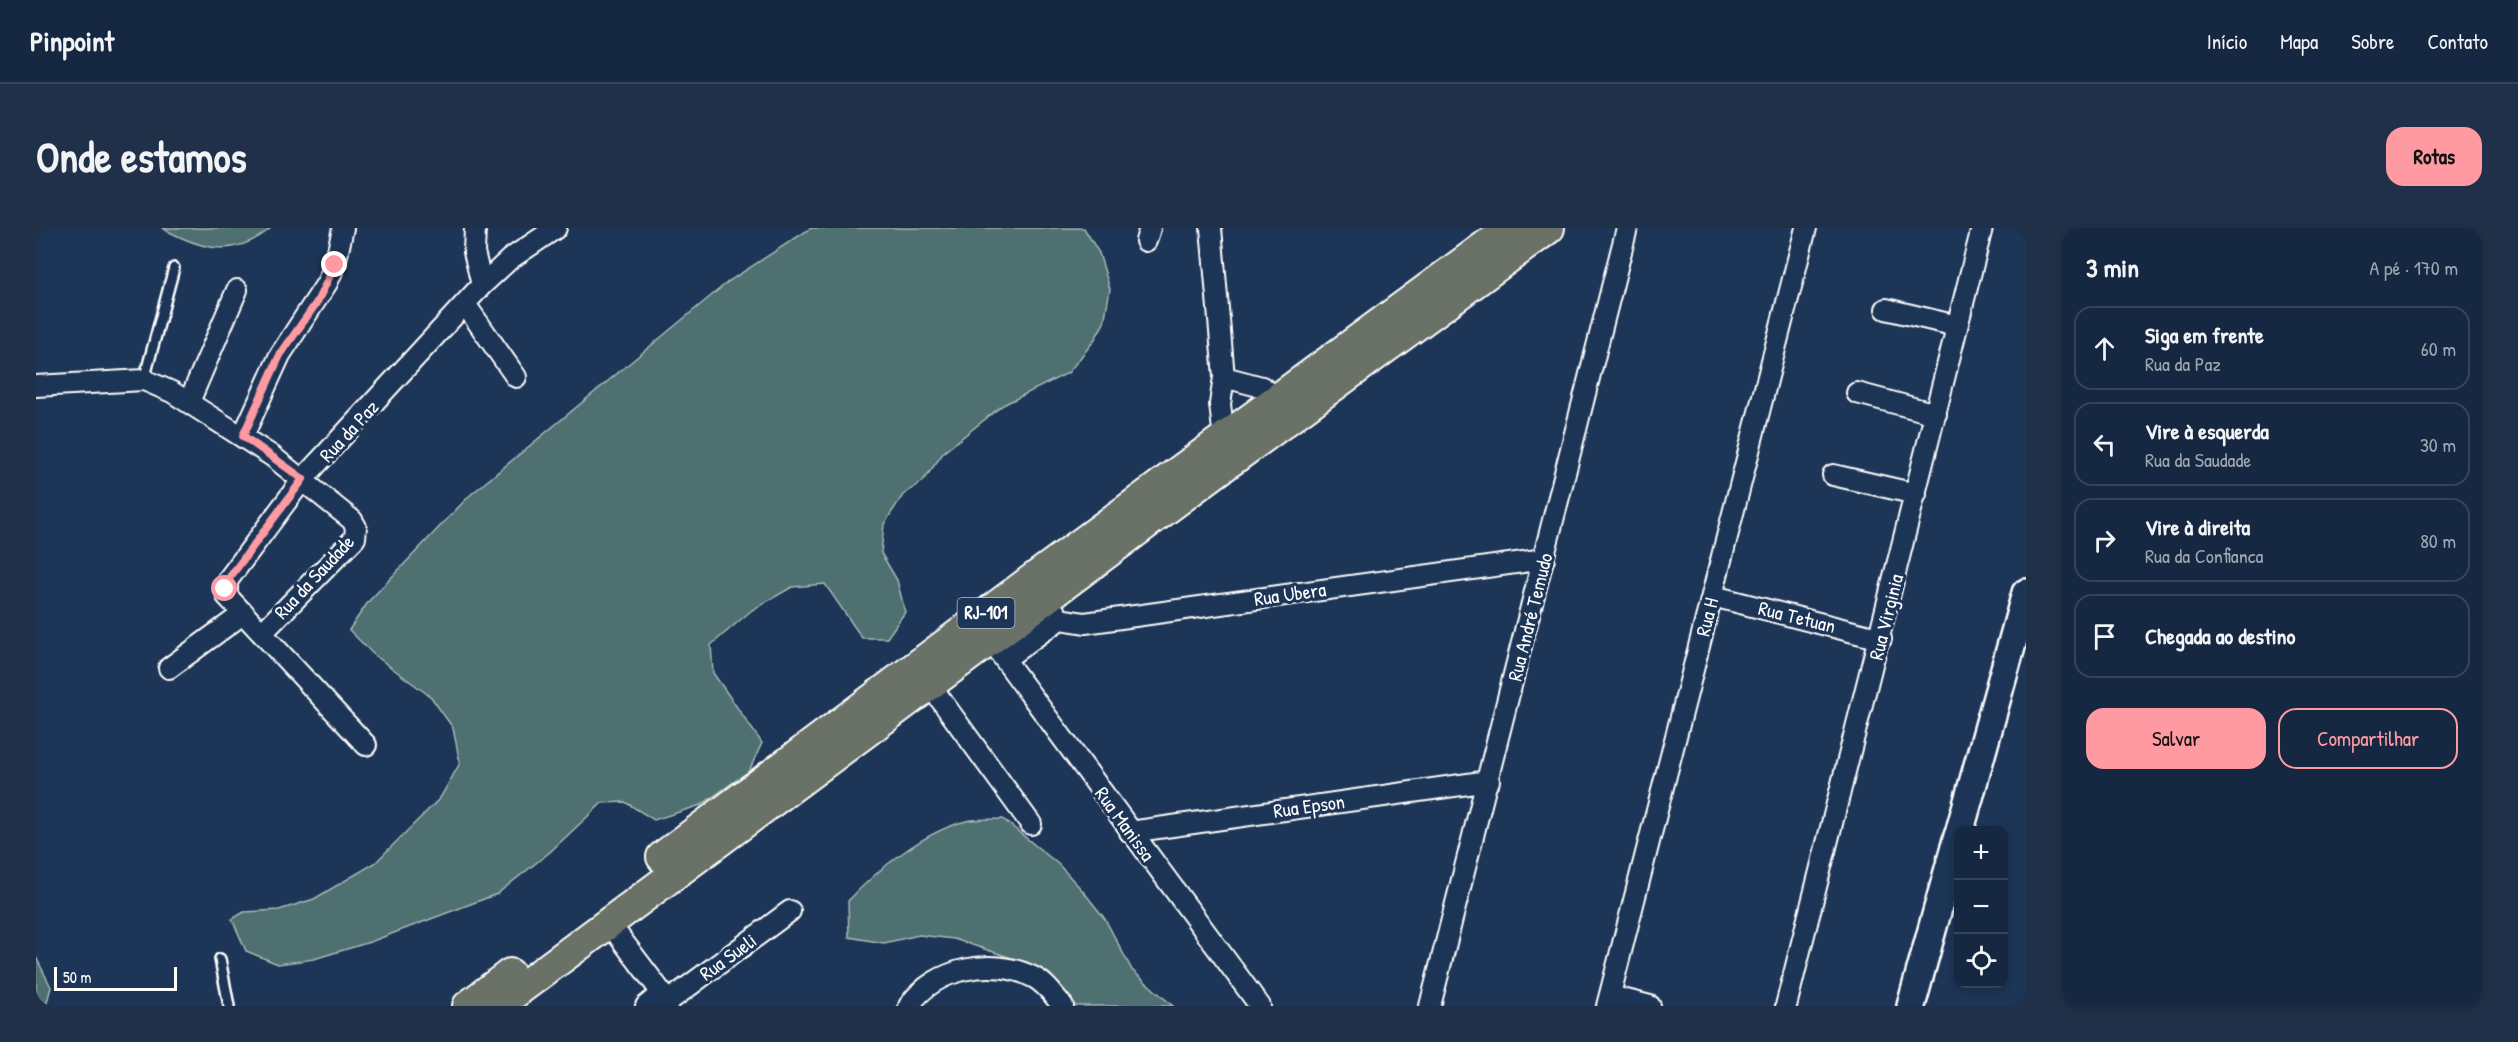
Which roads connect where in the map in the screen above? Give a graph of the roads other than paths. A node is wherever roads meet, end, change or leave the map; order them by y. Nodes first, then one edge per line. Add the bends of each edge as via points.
1 (343, 228) edge
2 (475, 228) edge
3 (556, 228) edge
4 (1211, 228) edge
5 (1510, 228) edge
6 (1549, 228) edge
7 (1627, 228) edge
8 (1806, 228) edge
9 (1982, 228) edge
10 (174, 268) dead end
11 (482, 285) junction
12 (237, 290) dead end
13 (465, 304) junction
14 (1886, 309) dead end
15 (1957, 326) junction
16 (516, 377) dead end
17 (1224, 377) junction
18 (144, 380) junction
19 (36, 386) edge
20 (1857, 393) dead end
21 (1278, 399) junction
22 (189, 402) junction
23 (1936, 414) junction
24 (243, 436) junction
25 (1224, 439) junction
26 (1833, 475) dead end
27 (303, 479) junction
28 (1916, 494) junction
29 (1544, 559) junction
30 (1713, 596) junction
31 (2025, 601) edge
32 (1053, 609) junction
33 (244, 613) junction
34 (263, 632) junction
35 (1881, 639) junction
36 (998, 650) junction
37 (169, 668) dead end
38 (930, 685) junction
39 (366, 745) dead end
40 (1489, 781) junction
41 (1031, 824) dead end
42 (1961, 826) edge
43 (1130, 832) junction
44 (1954, 854) edge
45 (790, 911) dead end
46 (609, 923) junction
47 (220, 959) dead end
48 (665, 1001) edge
49 (1609, 1001) edge
50 (229, 1006) edge
51 (468, 1006) edge
52 (497, 1006) edge
53 (646, 1006) edge
54 (909, 1006) edge
55 (1063, 1006) edge
56 (1260, 1006) edge
57 (1430, 1006) edge
58 (1650, 1006) edge
59 (1786, 1006) edge
60 (1911, 1006) edge

1 - 24 street via 327,283 280,355
2 - 11 street via 474,252
3 - 11 street, Rua da Paz via 510,259
4 - 17 street
5 - 21 main road, RJ-101
6 - 32 main road, RJ-101
7 - 29 street, Rua André Temudo
8 - 30 street, Rua H
9 - 15 street, Rua Virginia
10 - 18 lane
11 - 13 street, Rua da Paz
12 - 22 street
13 - 16 street
13 - 27 street, Rua da Paz
14 - 15 street
15 - 23 street, Rua Virginia
17 - 21 street via 1262,387
17 - 25 street via 1220,404
18 - 19 street, Rua da Saudade
18 - 22 street, Rua da Saudade
20 - 23 street
21 - 25 main road, RJ-101
22 - 24 street, Rua da Saudade
23 - 28 street, Rua Virginia
24 - 27 street, Rua da Saudade
25 - 51 main road, RJ-101 via 756,785
26 - 28 street
27 - 33 street, Rua da Paz via 227,581 227,596
27 - 34 street, Rua da Saudade via 352,520 357,533
28 - 35 street, Rua Virginia
29 - 32 street, Rua Ubera via 1085,623
29 - 40 street, Rua André Temudo
30 - 35 street, Rua Tetuan
30 - 49 street, Rua H
31 - 42 main road
32 - 36 main road, RJ-101
33 - 34 street, Rua da Paz
33 - 37 street
34 - 39 street, Rua da Paz
35 - 59 street, Rua Virginia
36 - 38 main road, RJ-101
36 - 43 street, Rua Manissa
38 - 41 street
38 - 46 main road, RJ-101
40 - 43 street, Rua Epson
40 - 57 street, Rua André Temudo
43 - 56 street, Rua Manissa
44 - 60 main road
45 - 48 street, Rua Sueli
46 - 48 street
46 - 52 main road, RJ-101
47 - 50 lane
48 - 53 street, Rua Sueli
49 - 58 street
54 - 55 street via 920,993 947,976 992,965 1036,978

